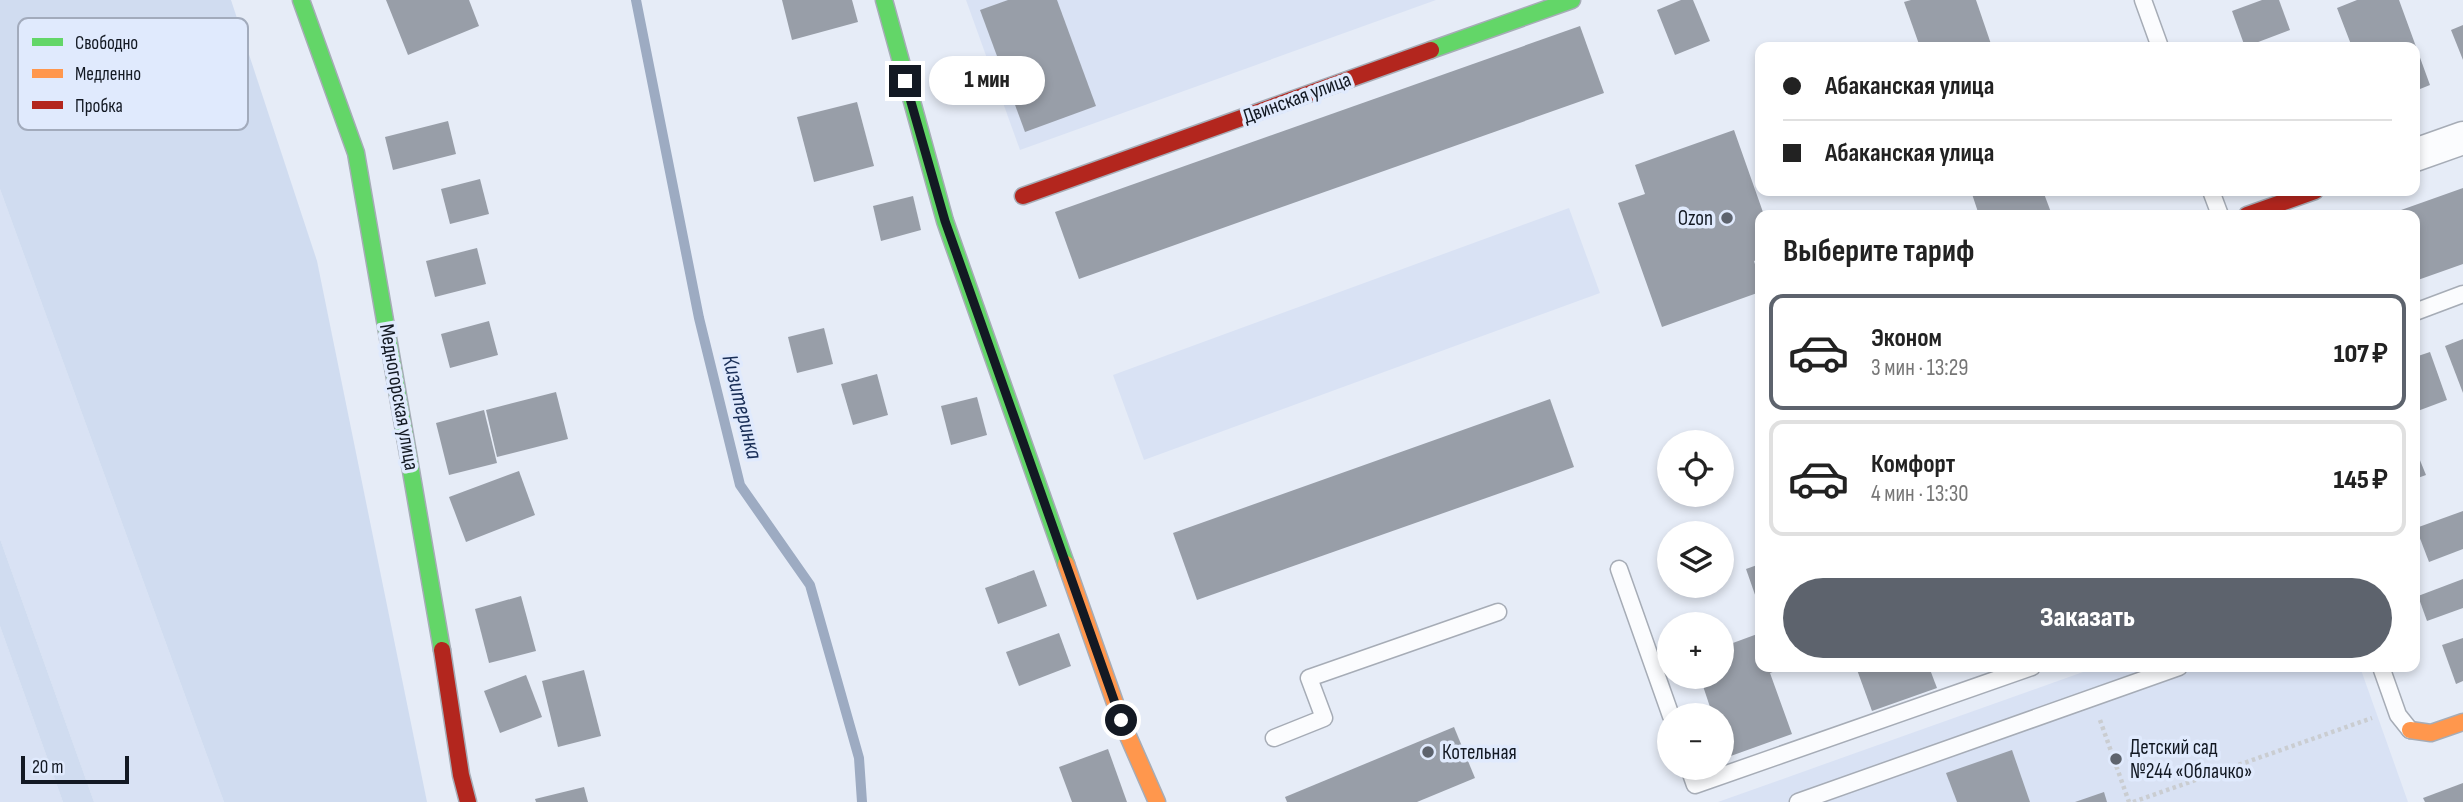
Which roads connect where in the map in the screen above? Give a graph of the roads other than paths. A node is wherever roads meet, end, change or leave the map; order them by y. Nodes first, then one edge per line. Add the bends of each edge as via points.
1 (301, 0) edge
2 (884, 0) edge
3 (1572, 0) edge
4 (2143, 0) edge
5 (2158, 42) edge
6 (2463, 138) edge
7 (2420, 153) edge
8 (1023, 196) dead end
9 (2301, 196) edge
10 (2261, 210) edge
11 (2463, 294) edge
12 (2420, 310) edge
13 (1619, 569) dead end
14 (1498, 612) dead end
15 (2018, 672) edge
16 (2165, 672) edge
17 (2383, 672) edge
18 (1666, 703) edge
19 (2463, 722) edge
20 (2410, 730) joint
21 (1274, 738) dead end
22 (1734, 771) edge
23 (1693, 780) edge
24 (1709, 780) edge
25 (468, 802) edge
26 (1157, 802) edge
27 (1798, 802) edge

1 - 25 street, Медногорская улица via 356,153
2 - 26 street via 945,221 1121,720
3 - 8 street, Двинская улица
4 - 5 lane
6 - 7 street
9 - 10 street
11 - 12 lane
13 - 18 lane
14 - 21 lane via 1309,678 1324,718
15 - 22 lane
16 - 27 lane
17 - 20 lane via 2396,709
19 - 20 street via 2431,733
23 - 24 lane via 1695,785

